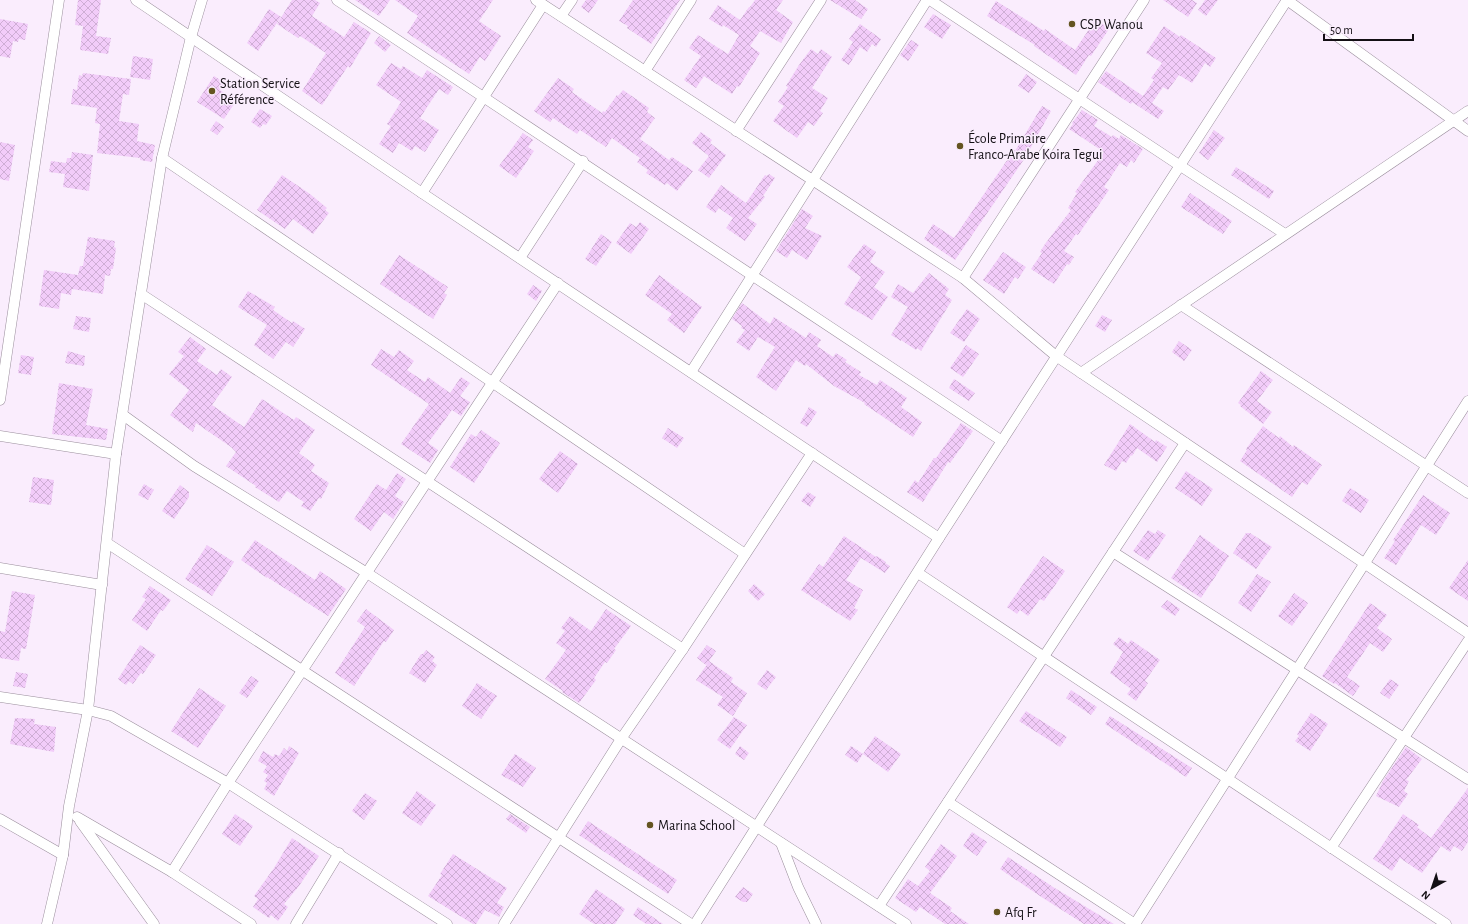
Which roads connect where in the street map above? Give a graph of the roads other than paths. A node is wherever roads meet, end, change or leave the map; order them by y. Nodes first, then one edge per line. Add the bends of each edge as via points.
1 (60, 0) edge
2 (136, 0) edge
3 (202, 0) edge
4 (338, 0) edge
5 (572, 0) edge
6 (691, 0) edge
7 (821, 0) edge
8 (928, 0) edge
9 (1144, 0) edge
10 (1287, 0) edge
11 (540, 2) edge
12 (561, 16) junction
13 (191, 37) junction
14 (645, 71) junction
15 (484, 96) junction
16 (1079, 99) junction
17 (1468, 110) edge
18 (1454, 120) junction
19 (736, 131) junction
20 (1468, 131) edge
21 (162, 158) junction
22 (583, 162) junction
23 (1179, 165) junction
24 (812, 180) junction
25 (422, 193) junction
26 (1285, 234) junction
27 (520, 258) junction
28 (752, 274) junction
29 (963, 278) junction
30 (558, 283) junction
31 (141, 294) junction
32 (1181, 305) junction
33 (1056, 356) junction
34 (691, 372) junction
35 (1081, 373) junction
36 (492, 382) junction
37 (0, 400) edge
38 (1468, 401) edge
39 (123, 415) junction
40 (0, 436) edge
41 (1002, 441) junction
42 (1185, 443) junction
43 (812, 453) junction
44 (116, 454) junction
45 (1427, 466) junction
46 (427, 481) junction
47 (1468, 493) edge
48 (939, 538) junction
49 (107, 543) junction
50 (1113, 552) junction
51 (746, 554) junction
52 (1364, 564) junction
53 (0, 568) edge
54 (367, 573) junction
55 (918, 573) junction
56 (102, 585) junction
57 (1468, 633) edge
58 (1468, 640) edge
59 (683, 649) junction
60 (1044, 657) junction
61 (1297, 670) junction
62 (302, 671) junction
63 (0, 697) edge
64 (88, 710) junction
65 (1403, 738) junction
66 (621, 739) junction
67 (1228, 779) junction
68 (1468, 780) edge
69 (228, 783) junction
70 (948, 802) junction
71 (69, 806) junction
72 (77, 817) junction
73 (0, 819) edge
74 (757, 827) junction
75 (558, 838) junction
76 (781, 843) junction
77 (1331, 848) junction
78 (338, 853) junction
79 (63, 855) junction
80 (172, 872) junction
81 (879, 906) junction
82 (47, 924) edge
83 (154, 924) edge
84 (251, 924) edge
85 (296, 924) edge
86 (447, 924) edge
87 (504, 924) edge
88 (691, 924) edge
89 (695, 924) edge
90 (816, 924) edge
91 (906, 924) edge
92 (1135, 924) edge
93 (1446, 924) edge

1 - 37 street
2 - 13 street
3 - 13 street
4 - 15 street
5 - 12 street
6 - 14 street
7 - 19 street
8 - 16 street
8 - 24 street
9 - 16 street
10 - 18 street
10 - 23 street
11 - 12 street
11 - 15 street
12 - 14 street
13 - 21 street
13 - 25 street
14 - 19 street
15 - 22 street
15 - 25 street
16 - 23 street
16 - 29 street
17 - 18 street
18 - 20 street
18 - 26 street
19 - 24 street
21 - 31 street
21 - 36 street
22 - 27 street
22 - 28 street
23 - 26 street
23 - 33 street
24 - 28 street
24 - 29 street
25 - 27 street
26 - 32 street
27 - 30 street
28 - 34 street
28 - 41 street
29 - 33 street
30 - 34 street
30 - 36 street
31 - 39 street
31 - 46 street
32 - 35 street
32 - 45 street
33 - 35 street
33 - 41 street
34 - 43 street
35 - 42 street
36 - 46 street
36 - 51 street
38 - 45 street
39 - 44 street
39 - 54 street via 194,466
40 - 44 street
41 - 48 street
42 - 50 street
42 - 52 street
43 - 48 street
43 - 51 street
44 - 49 street
45 - 47 street
45 - 52 street
46 - 54 street
46 - 59 street
48 - 55 street
49 - 56 street
49 - 62 street
50 - 60 street
50 - 61 street
51 - 59 street
52 - 57 street
52 - 61 street
53 - 56 street
54 - 62 street
54 - 66 street
55 - 60 street
55 - 74 street
56 - 64 street
58 - 65 street
59 - 66 street
60 - 67 street
60 - 70 street
61 - 65 street
61 - 67 street
62 - 69 street
62 - 75 street
63 - 64 street
64 - 69 street via 111,716
64 - 71 street
65 - 68 street
65 - 77 street
66 - 74 street
66 - 75 street
67 - 77 street
67 - 92 street
69 - 78 street
69 - 80 street
70 - 81 street
70 - 92 street
71 - 72 street
71 - 79 street
72 - 80 street
72 - 83 street
73 - 79 street
74 - 76 street
74 - 89 street
75 - 87 street
75 - 88 street
76 - 81 street
76 - 90 street
77 - 93 street
78 - 85 street
78 - 86 street
79 - 82 street
80 - 84 street
81 - 91 street

